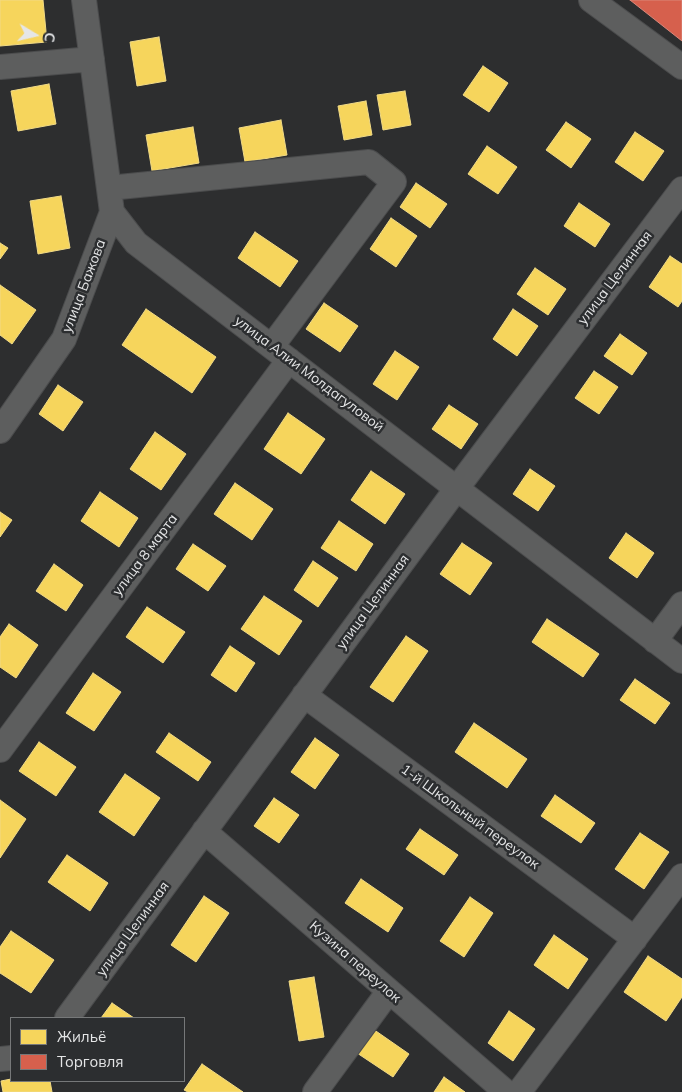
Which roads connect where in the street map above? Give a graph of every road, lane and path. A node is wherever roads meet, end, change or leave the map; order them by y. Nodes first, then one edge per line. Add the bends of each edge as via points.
1 (84, 0) edge
2 (591, 0) edge
3 (92, 59) junction
4 (0, 67) edge
5 (682, 67) edge
6 (109, 188) junction
7 (682, 189) edge
8 (112, 212) junction
9 (281, 353) junction
10 (0, 431) edge
11 (457, 488) junction
12 (682, 604) edge
13 (655, 641) junction
14 (682, 661) edge
15 (304, 695) junction
16 (0, 750) edge
17 (204, 831) junction
18 (682, 876) edge
19 (635, 939) junction
20 (389, 991) junction
21 (68, 1017) edge
22 (315, 1092) edge
23 (506, 1092) edge
24 (519, 1092) edge

1 - 3 street
2 - 5 street
3 - 4 street
3 - 6 street
6 - 8 street
6 - 9 street, улица 8 марта via 369,162 394,182
7 - 11 street, улица Целинная
8 - 9 street, улица Алии Молдагуловой via 136,242
8 - 10 street, улица Бажова via 64,339
9 - 11 street, улица Алии Молдагуловой
9 - 16 street, улица 8 марта
11 - 13 street, улица Алии Молдагуловой
11 - 15 street, улица Целинная
12 - 13 street
13 - 14 street, улица Алии Молдагуловой
15 - 17 street, улица Целинная
15 - 19 street, 1-й Школьный переулок
17 - 20 street, Кузина переулок
17 - 21 street, улица Целинная
18 - 19 street
19 - 24 street
20 - 22 street
20 - 23 street, Кузина переулок

